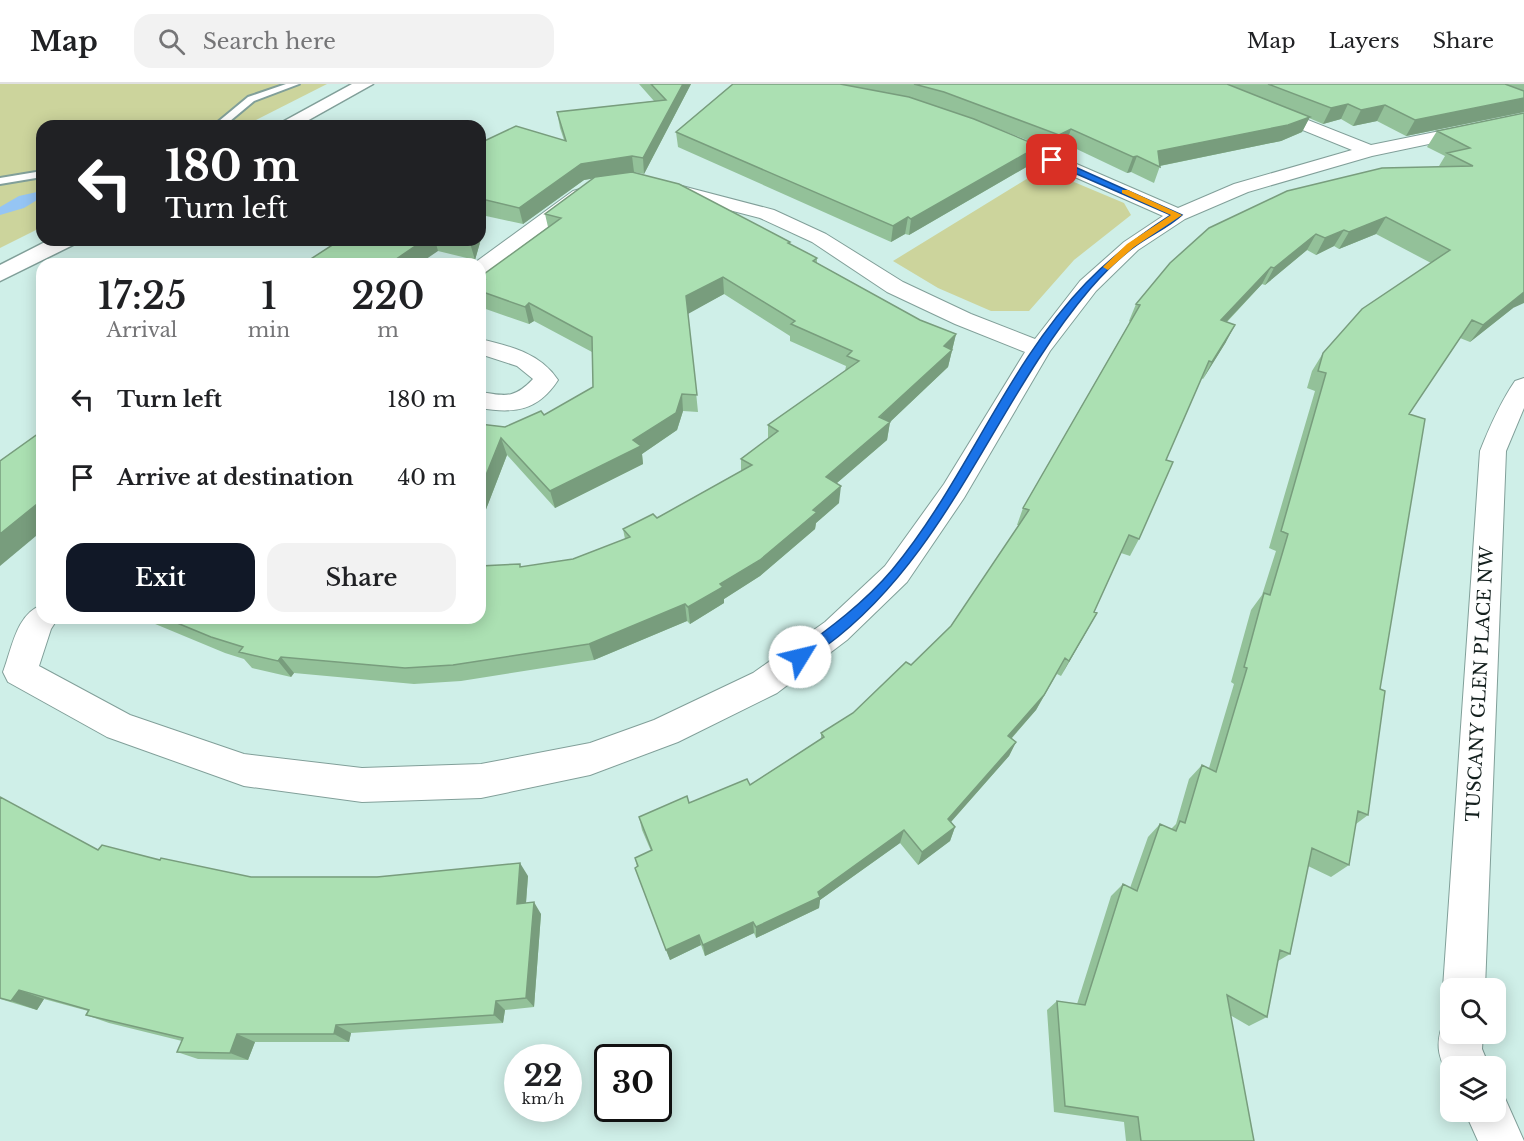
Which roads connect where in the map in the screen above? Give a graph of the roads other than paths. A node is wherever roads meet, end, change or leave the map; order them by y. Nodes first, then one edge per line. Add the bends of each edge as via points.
1 (295, 84) edge
2 (365, 84) edge
3 (1203, 84) edge
4 (1524, 119) edge
5 (229, 120) edge
6 (296, 120) edge
7 (978, 128) edge
8 (1369, 151) junction
9 (36, 175) edge
10 (0, 181) edge
11 (644, 182) edge
12 (602, 185) edge
13 (1178, 215) junction
14 (54, 246) edge
15 (486, 265) edge
16 (0, 274) edge
17 (486, 348) edge
18 (1039, 349) junction
19 (1524, 386) edge
20 (486, 401) edge
21 (37, 624) edge
22 (1465, 978) edge
23 (1493, 1122) edge
24 (1502, 1141) edge

1 - 5 lane via 248,100
2 - 6 street
3 - 8 street
4 - 8 street
7 - 13 street
8 - 13 street via 1241,188
9 - 10 lane
11 - 18 street via 767,214 819,238 895,287
12 - 15 street via 591,186
13 - 18 street via 1131,246 1088,286
14 - 16 street
17 - 20 street via 524,360 538,368 546,380 529,398 505,404
18 - 21 street via 954,490 896,574 836,631 765,683 666,731 590,759 481,781 362,785 244,770 119,726 20,672
19 - 22 street, TUSCANY GLEN PLACE NW via 1506,417 1493,452
23 - 24 street

